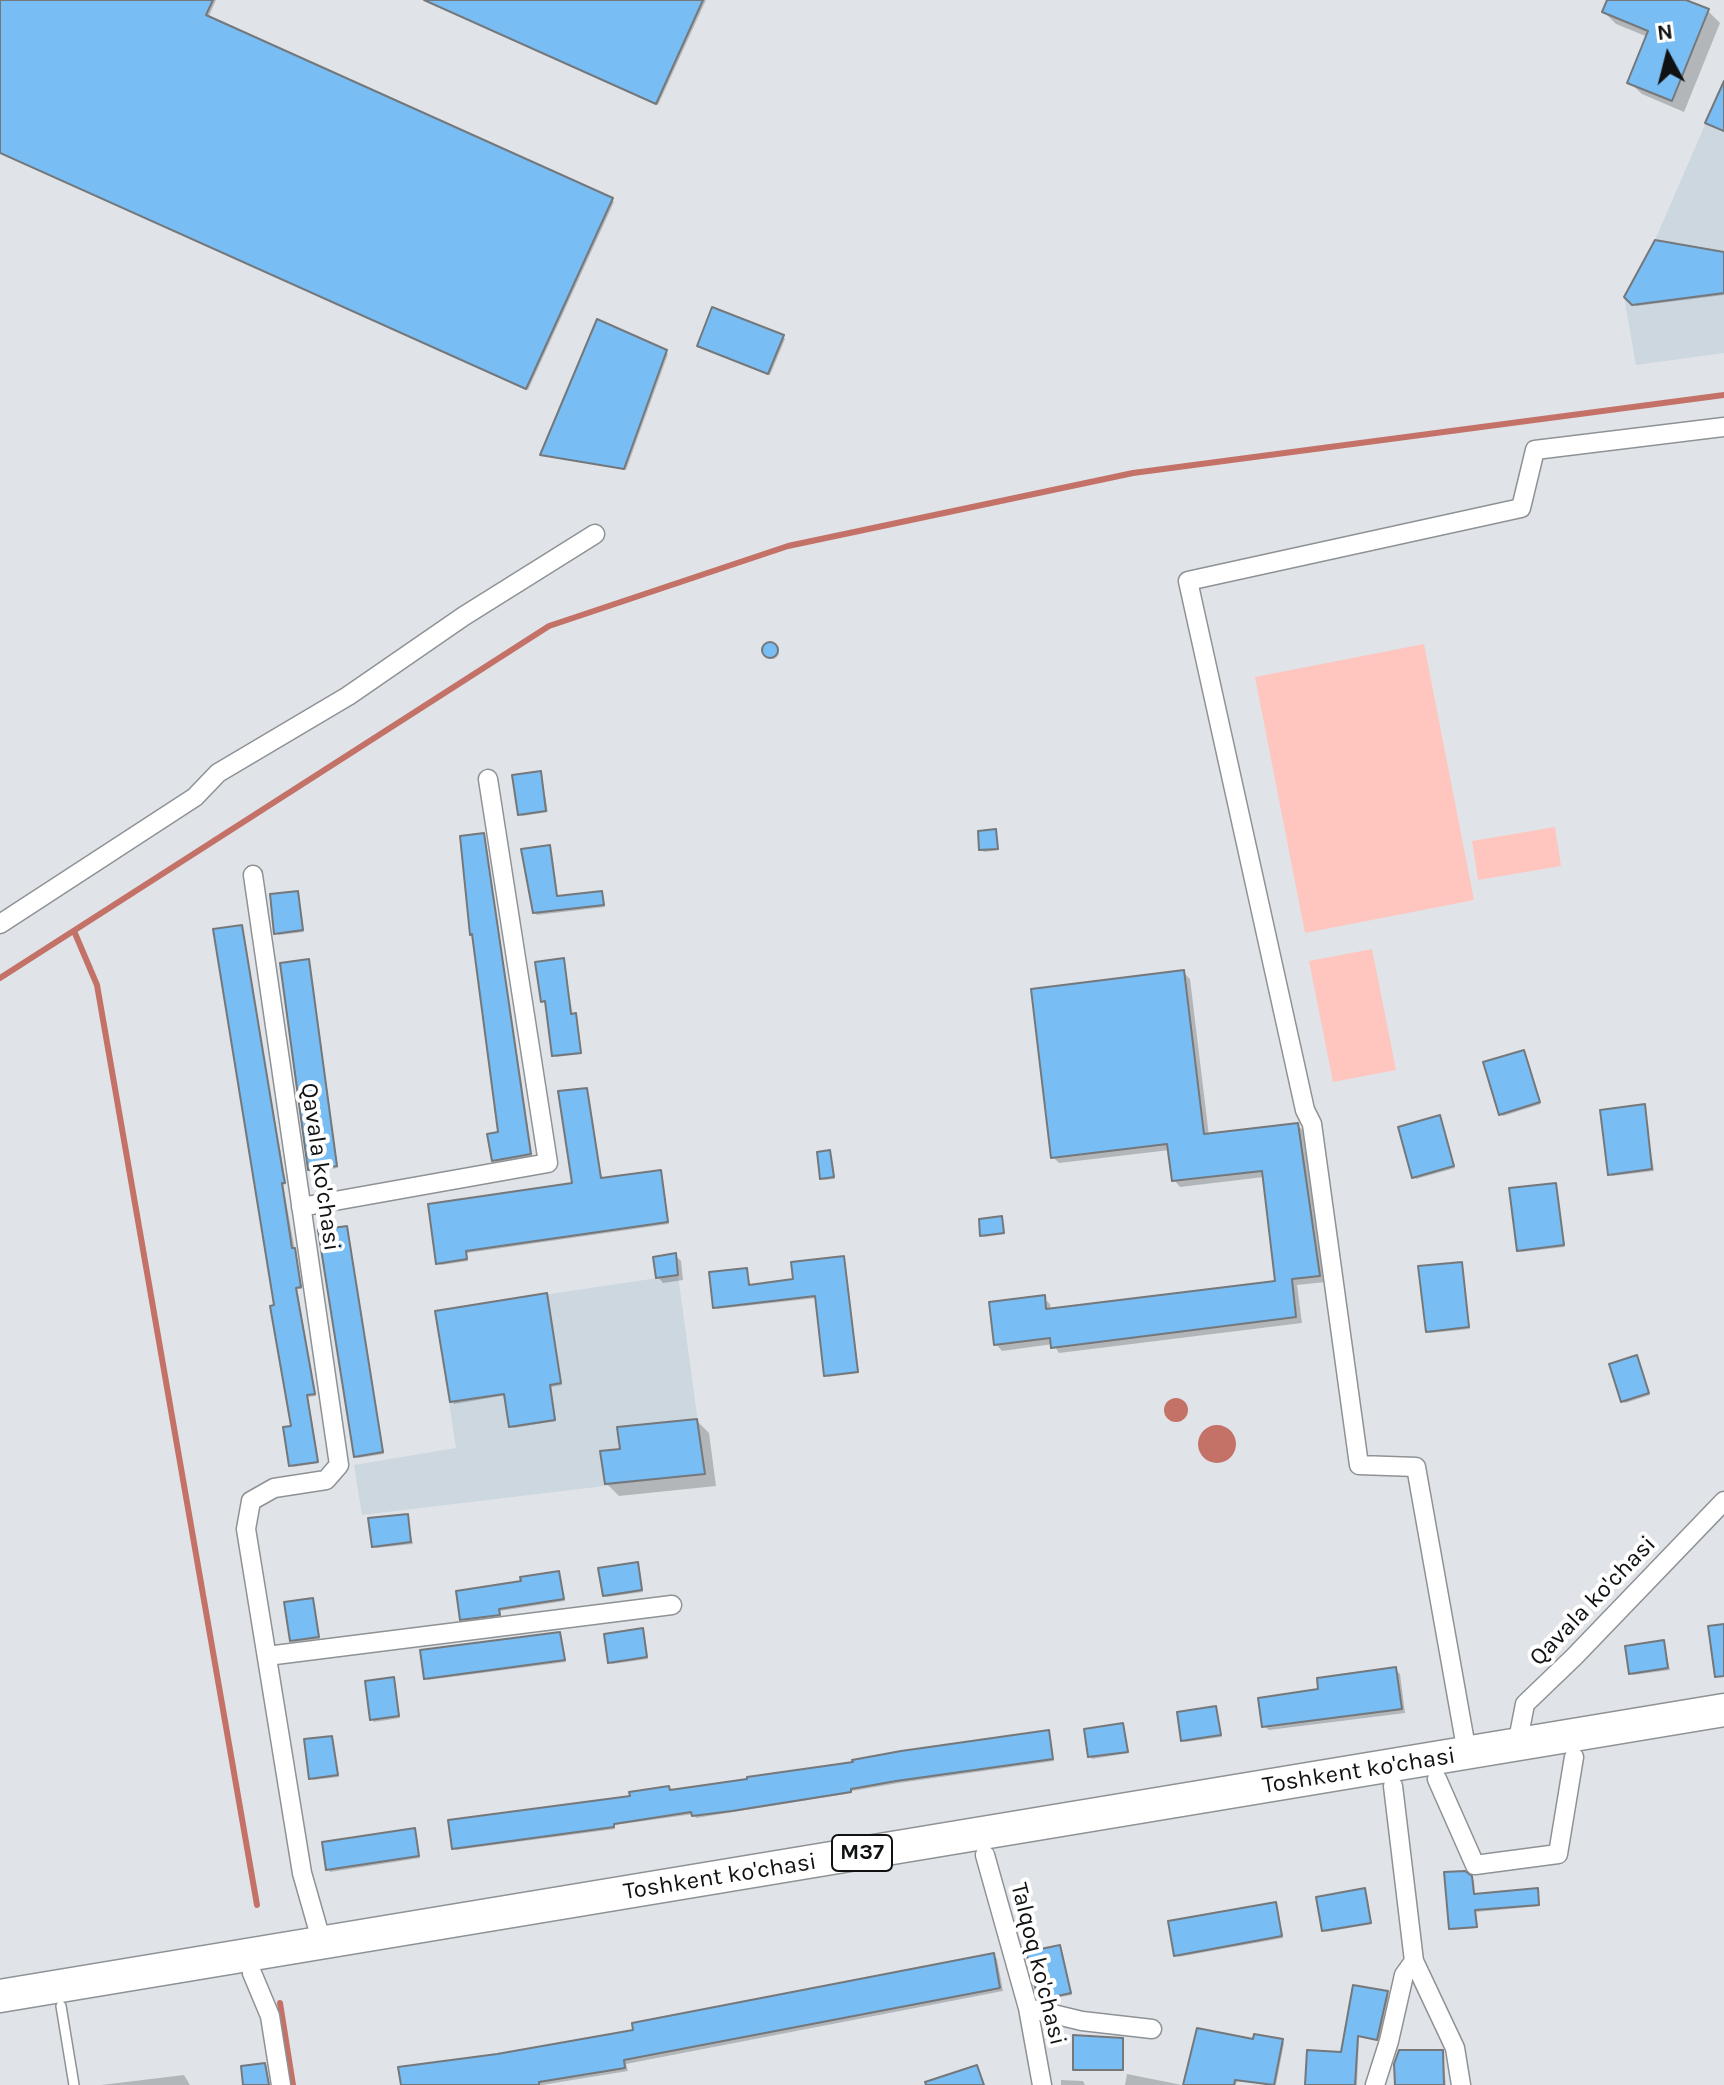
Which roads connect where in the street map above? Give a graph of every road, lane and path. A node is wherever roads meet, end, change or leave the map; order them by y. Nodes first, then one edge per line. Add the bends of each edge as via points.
1 (1724, 427) edge
2 (595, 534) dead end
3 (488, 779) dead end
4 (253, 875) dead end
5 (0, 924) edge
6 (301, 1207) junction
7 (1724, 1501) edge
8 (672, 1605) dead end
9 (267, 1656) junction
10 (1724, 1710) edge
11 (1724, 1732) edge
12 (1517, 1745) junction
13 (1467, 1753) junction
14 (1574, 1757) junction
15 (1437, 1779) junction
16 (1393, 1786) junction
17 (985, 1855) junction
18 (322, 1943) junction
19 (1414, 1961) junction
20 (252, 1973) junction
21 (0, 1996) edge
22 (61, 2006) junction
23 (1028, 2008) junction
24 (0, 2017) edge
25 (1152, 2029) dead end
26 (74, 2085) edge
27 (281, 2085) edge
28 (1042, 2085) edge
29 (1375, 2085) edge
30 (1461, 2085) edge

1 - 13 street via 1535,450 1521,508 1188,581 1312,1124 1359,1465 1416,1467
2 - 5 street via 348,696 218,773 195,797
3 - 6 street via 548,1163
4 - 6 street, Qavala ko'chasi
6 - 9 street, Qavala ko'chasi via 339,1465 326,1480 274,1488 251,1501 246,1529
7 - 12 street, Qavala ko'chasi via 1525,1704
8 - 9 street
9 - 18 street via 302,1873
10 - 12 highway, Toshkent ko'chasi / M37
11 - 14 highway, Toshkent ko'chasi / M37
12 - 13 highway, Toshkent ko'chasi / M37
13 - 18 highway, Toshkent ko'chasi / M37
14 - 15 highway, Toshkent ko'chasi / M37
14 - 15 street via 1558,1854 1475,1865
15 - 16 highway, Toshkent ko'chasi / M37
16 - 17 highway, Toshkent ko'chasi / M37
16 - 19 street
17 - 20 highway, Toshkent ko'chasi / M37
17 - 23 street, Talqoq ko'chasi
18 - 21 highway, Toshkent ko'chasi / M37
19 - 29 street via 1404,1975
19 - 30 street via 1455,2048
20 - 22 highway, Toshkent ko'chasi / M37
20 - 27 street via 270,2016
22 - 24 highway, Toshkent ko'chasi / M37
22 - 26 lane
23 - 25 street
23 - 28 street, Talqoq ko'chasi

